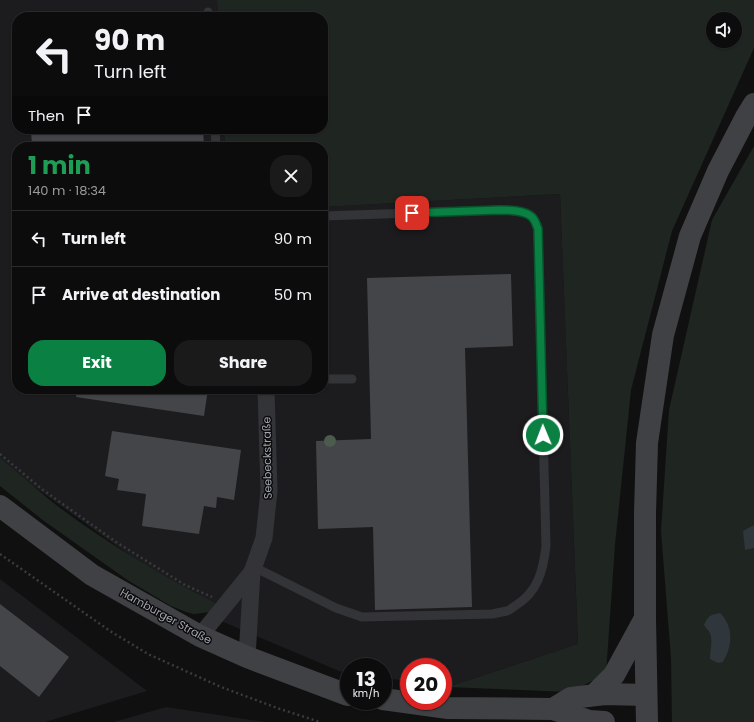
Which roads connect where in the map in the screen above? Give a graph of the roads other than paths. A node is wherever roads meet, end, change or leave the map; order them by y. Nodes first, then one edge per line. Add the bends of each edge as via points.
1 (754, 104) edge
2 (328, 216) edge
3 (328, 379) edge
4 (352, 379) dead end
5 (266, 394) edge
6 (0, 506) edge
7 (253, 570) junction
8 (645, 619) junction
9 (200, 636) junction
10 (247, 657) junction
11 (340, 692) edge
12 (594, 695) junction
13 (646, 695) junction
14 (392, 700) edge
15 (552, 709) junction
16 (604, 722) edge
17 (646, 722) edge

1 - 8 main road via 718,171 690,236 663,335 647,442
2 - 7 lane via 500,210 524,213 532,217 538,229 546,546 544,561 539,580 531,593 508,611 492,614 362,617 336,608
3 - 4 lane
5 - 7 street, Seebeckstraße via 269,491 264,538
6 - 9 main road, Hamburger Straße via 92,575
7 - 9 street, Seebeckstraße
7 - 10 street, Seebeckstraße
8 - 12 main road via 614,675
8 - 13 main road
9 - 10 main road, Hamburger Straße
10 - 11 main road, Hamburger Straße
12 - 13 main road
12 - 15 main road via 571,698
13 - 17 main road
14 - 15 main road via 448,708
15 - 16 main road via 589,721

